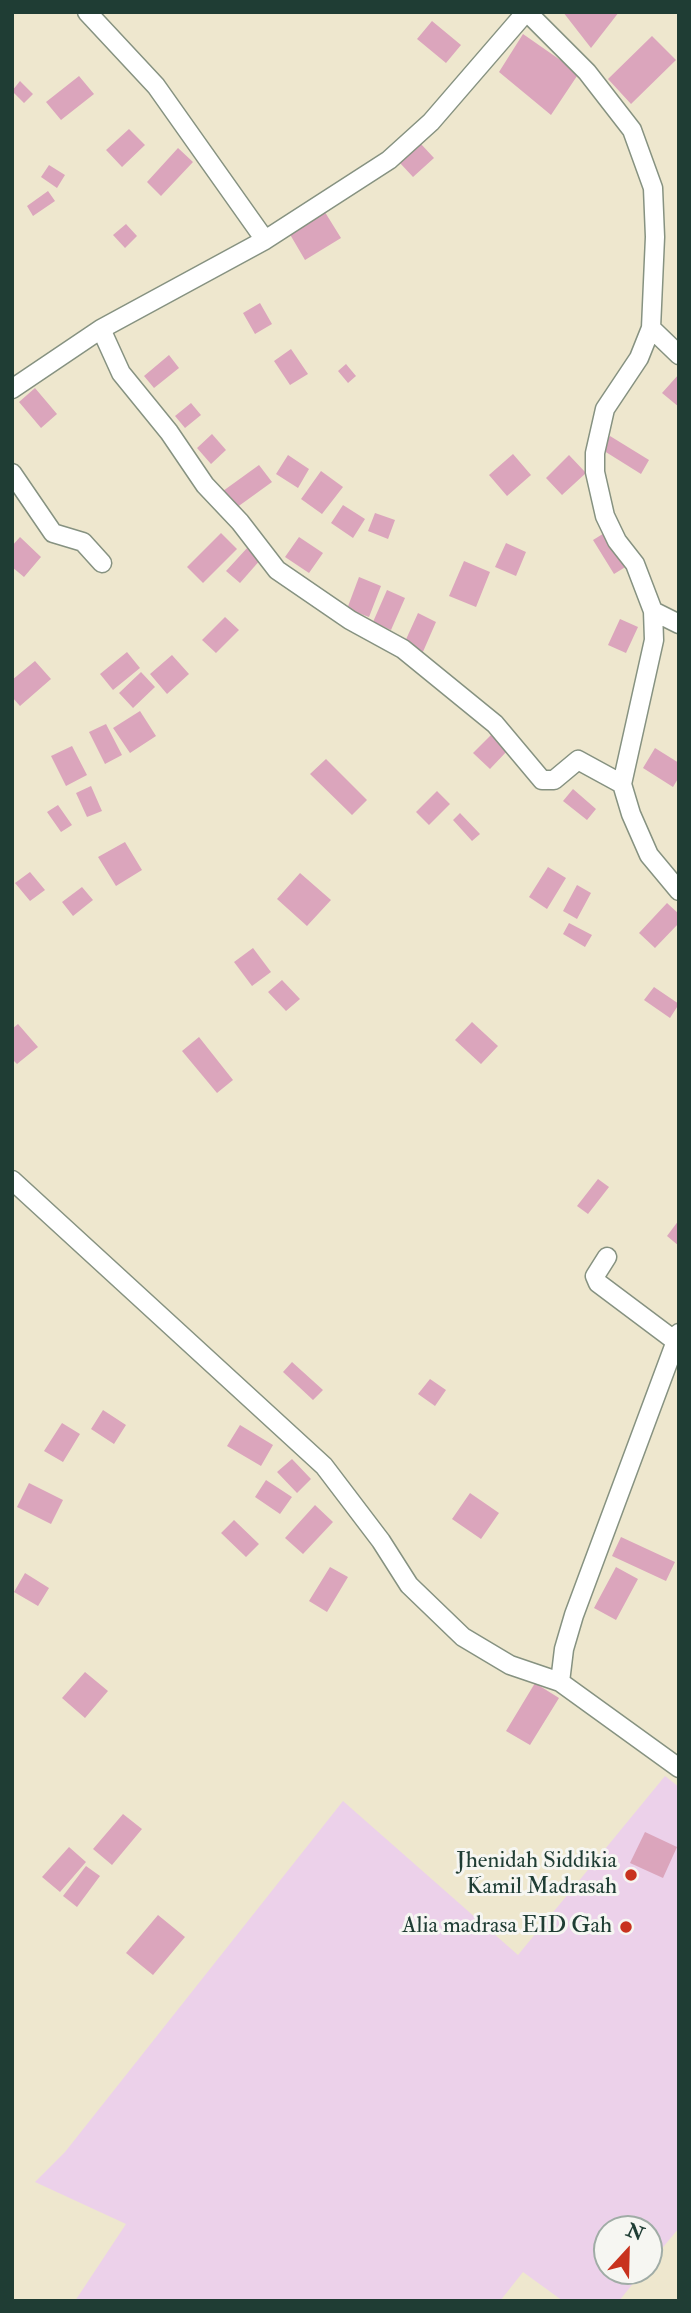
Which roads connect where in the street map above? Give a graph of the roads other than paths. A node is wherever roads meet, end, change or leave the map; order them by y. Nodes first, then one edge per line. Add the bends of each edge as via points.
1 (87, 12) edge
2 (526, 12) edge
3 (265, 240) junction
4 (651, 328) junction
5 (101, 329) junction
6 (679, 355) edge
7 (12, 389) edge
8 (12, 473) edge
9 (102, 563) dead end
10 (653, 611) junction
11 (679, 624) edge
12 (622, 784) junction
13 (679, 891) edge
14 (12, 1180) edge
15 (607, 1257) dead end
16 (677, 1336) edge
17 (560, 1682) junction
18 (679, 1768) edge

1 - 3 street via 156,86
2 - 3 street via 431,122 389,160
2 - 4 street via 587,72 632,130 653,188
3 - 5 street
4 - 6 street
4 - 10 street via 639,358 605,409 595,472 605,516 635,564
5 - 7 street
5 - 12 street via 121,373 205,485 277,570 402,649 495,724 542,780 554,780 578,760
8 - 9 street via 53,533 83,542
10 - 11 street
10 - 12 street via 654,640
12 - 13 street via 649,855
14 - 17 street via 324,1466 409,1585 463,1637 510,1665
15 - 16 street via 595,1276 598,1283
16 - 17 street via 574,1615
17 - 18 street

